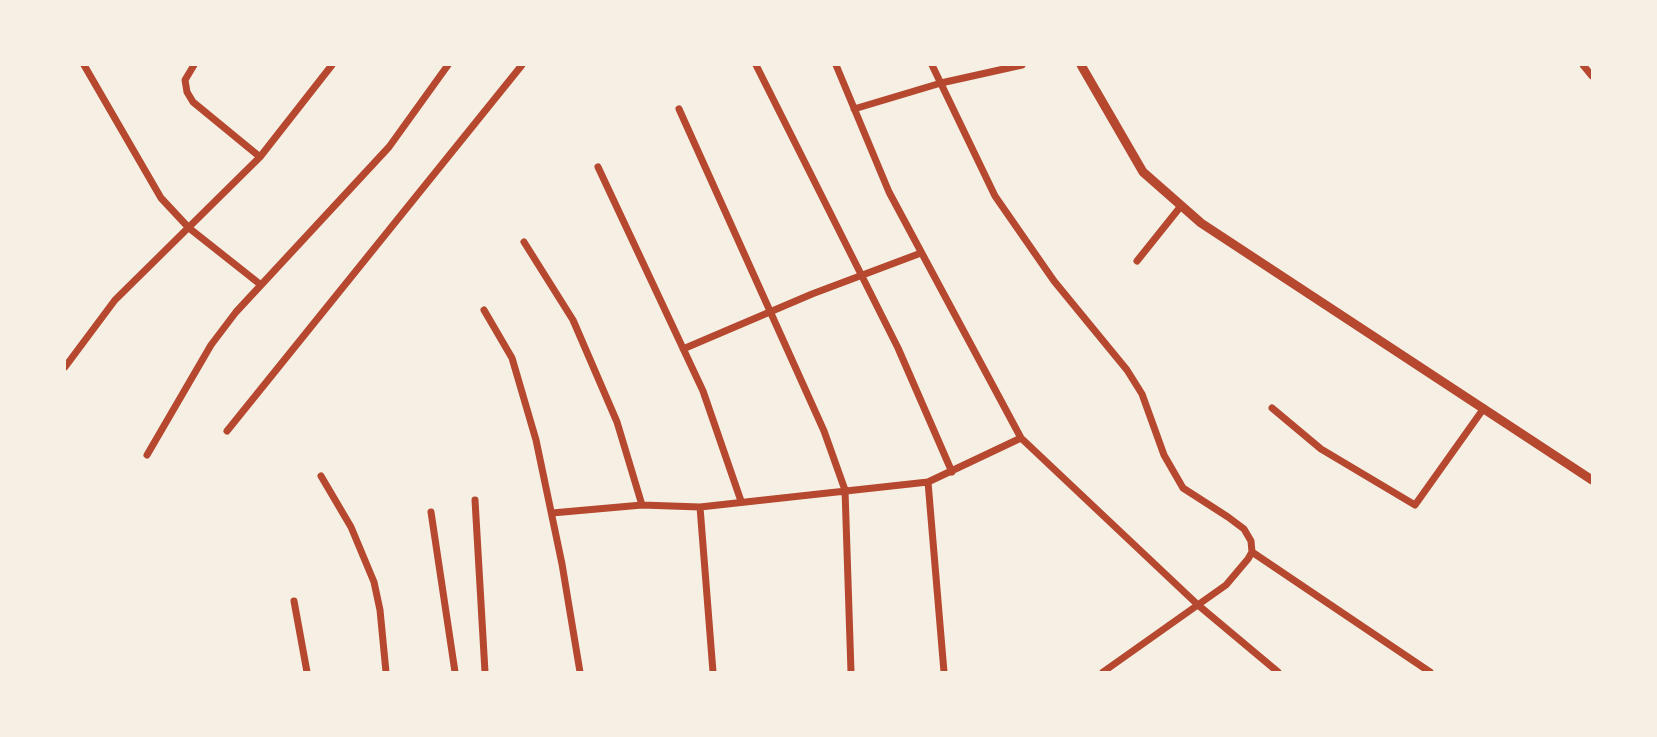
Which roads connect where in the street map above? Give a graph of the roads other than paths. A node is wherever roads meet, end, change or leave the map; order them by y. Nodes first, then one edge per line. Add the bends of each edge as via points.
1 (84, 65) edge
2 (194, 65) edge
3 (332, 65) edge
4 (448, 65) edge
5 (522, 65) edge
6 (756, 65) edge
7 (836, 65) edge
8 (932, 65) edge
9 (1022, 65) edge
10 (1081, 65) edge
11 (1583, 65) edge
12 (1592, 76) edge
13 (941, 83) junction
14 (679, 109) dead end
15 (854, 109) junction
16 (260, 157) junction
17 (597, 167) dead end
18 (1181, 206) junction
19 (189, 228) junction
20 (524, 242) dead end
21 (921, 253) junction
22 (1137, 261) dead end
23 (863, 276) junction
24 (261, 285) junction
25 (484, 310) dead end
26 (770, 311) junction
27 (683, 349) junction
28 (65, 368) edge
29 (1272, 408) dead end
30 (1484, 408) junction
31 (227, 431) dead end
32 (1021, 438) junction
33 (147, 455) dead end
34 (952, 472) junction
35 (321, 476) dead end
36 (1592, 480) edge
37 (928, 482) junction
38 (845, 490) junction
39 (475, 500) dead end
40 (741, 501) junction
41 (642, 505) junction
42 (700, 507) junction
43 (431, 512) dead end
44 (552, 513) junction
45 (1252, 552) junction
46 (294, 601) dead end
47 (1198, 605) junction
48 (307, 672) edge
49 (386, 672) edge
50 (455, 672) edge
51 (485, 672) edge
52 (580, 672) edge
53 (713, 672) edge
54 (851, 672) edge
55 (944, 672) edge
56 (1103, 672) edge
57 (1278, 672) edge
58 (1430, 672) edge

1 - 19 street via 161,198
2 - 16 street via 186,80 193,103
3 - 16 street
4 - 24 street via 389,147
5 - 31 street
6 - 23 street
7 - 15 street
8 - 13 street
9 - 13 street
10 - 18 street via 1143,172
11 - 12 street
13 - 15 street
13 - 45 street via 995,195 1054,281 1128,370 1183,488 1244,530
14 - 26 street
15 - 21 street
16 - 19 street
17 - 27 street
18 - 22 street
18 - 30 street
19 - 24 street
19 - 28 street via 115,299
20 - 41 street via 573,320 617,422
21 - 23 street
21 - 32 street
23 - 26 street
23 - 34 street
24 - 33 street via 211,345
25 - 44 street via 512,358 537,440
26 - 27 street
26 - 38 street
27 - 40 street via 703,391
29 - 30 street via 1321,449 1415,505
30 - 36 street
32 - 34 street
32 - 47 street
34 - 37 street
35 - 49 street via 351,527 374,582
37 - 38 street
37 - 55 street
38 - 40 street
38 - 54 street
39 - 51 street
40 - 42 street
41 - 42 street
41 - 44 street
42 - 53 street
43 - 50 street
44 - 52 street
45 - 47 street via 1226,585
45 - 58 street
46 - 48 street
47 - 56 street
47 - 57 street

